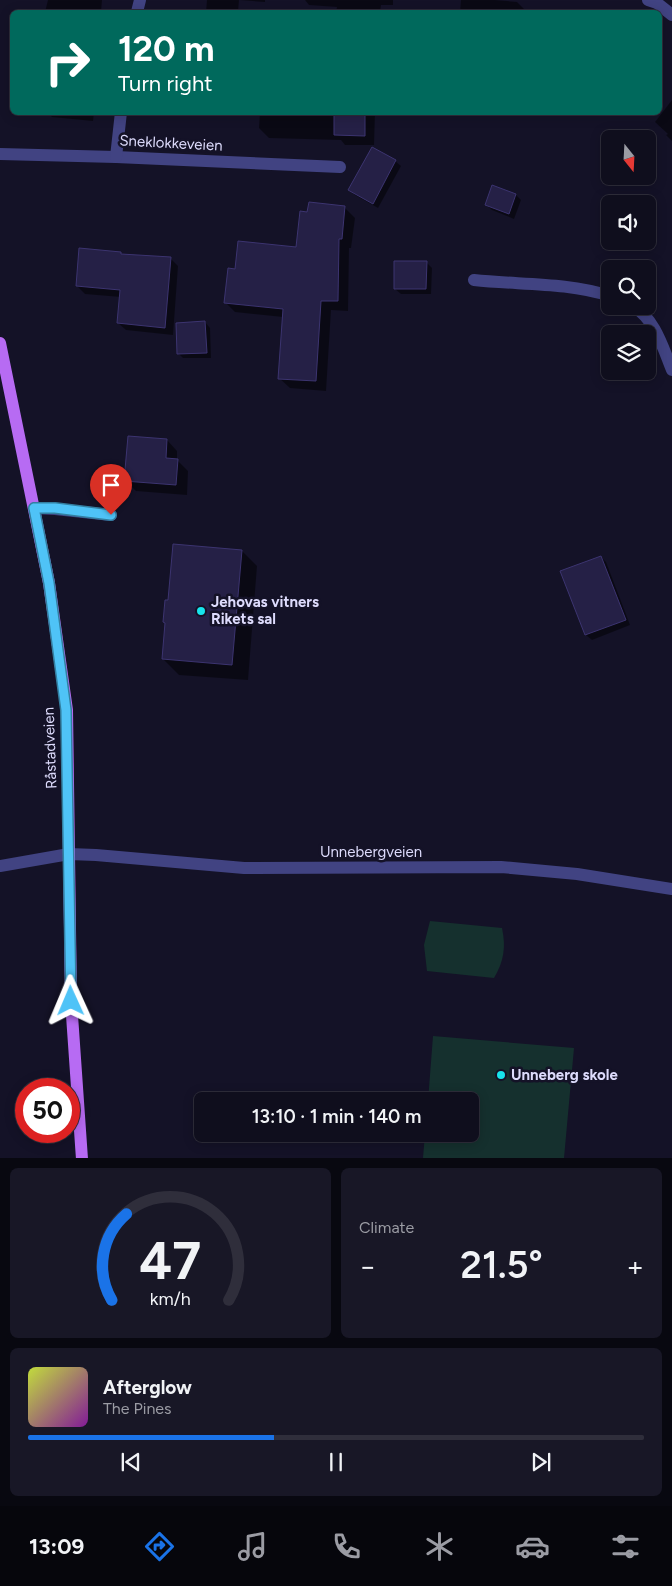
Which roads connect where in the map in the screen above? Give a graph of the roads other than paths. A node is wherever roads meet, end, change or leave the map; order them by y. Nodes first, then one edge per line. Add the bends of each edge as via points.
1 (648, 0) edge
2 (672, 15) edge
3 (120, 115) edge
4 (0, 154) edge
5 (116, 157) junction
6 (340, 167) dead end
7 (474, 280) dead end
8 (601, 293) edge
9 (643, 315) edge
10 (0, 342) edge
11 (672, 370) edge
12 (34, 508) junction
13 (111, 515) dead end
14 (69, 854) junction
15 (0, 866) edge
16 (672, 889) edge
17 (82, 1158) edge

1 - 2 street
3 - 5 street
4 - 5 street, Sneklokkeveien
5 - 6 street, Sneklokkeveien
7 - 8 street via 561,286
9 - 11 street via 653,327
10 - 12 main road, Råstadveien
12 - 13 street
12 - 14 main road, Råstadveien via 50,592 66,710
14 - 15 street, Unnebergveien
14 - 16 street, Unnebergveien via 244,868 501,867 577,874
14 - 17 main road, Råstadveien via 71,1001

